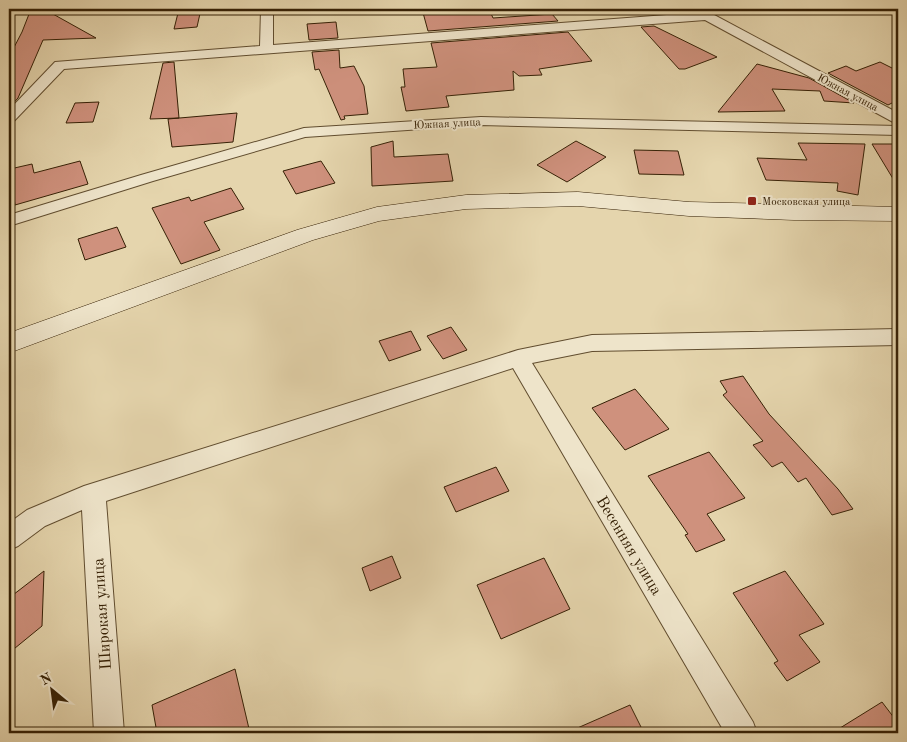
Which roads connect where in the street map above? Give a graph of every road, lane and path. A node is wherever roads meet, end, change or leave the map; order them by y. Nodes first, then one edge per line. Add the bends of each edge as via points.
1 (266, 9) edge
2 (693, 9) edge
3 (708, 16) junction
4 (267, 49) junction
5 (9, 118) edge
6 (898, 119) edge
7 (898, 131) edge
8 (898, 214) edge
9 (9, 221) edge
10 (898, 336) edge
11 (9, 343) edge
12 (518, 358) junction
13 (92, 494) junction
14 (9, 538) edge
15 (109, 733) edge
16 (742, 733) edge

1 - 4 street
2 - 3 street, Южная улица
3 - 4 street
3 - 6 street, Южная улица
4 - 5 street via 60,66
7 - 9 street, Южная улица via 480,121 304,132
8 - 11 street via 794,214 578,199 466,202 377,214 306,234
10 - 12 street via 592,343
12 - 13 street
12 - 16 street, Весенняя улица
13 - 14 street via 36,518
13 - 15 street, Широкая улица

